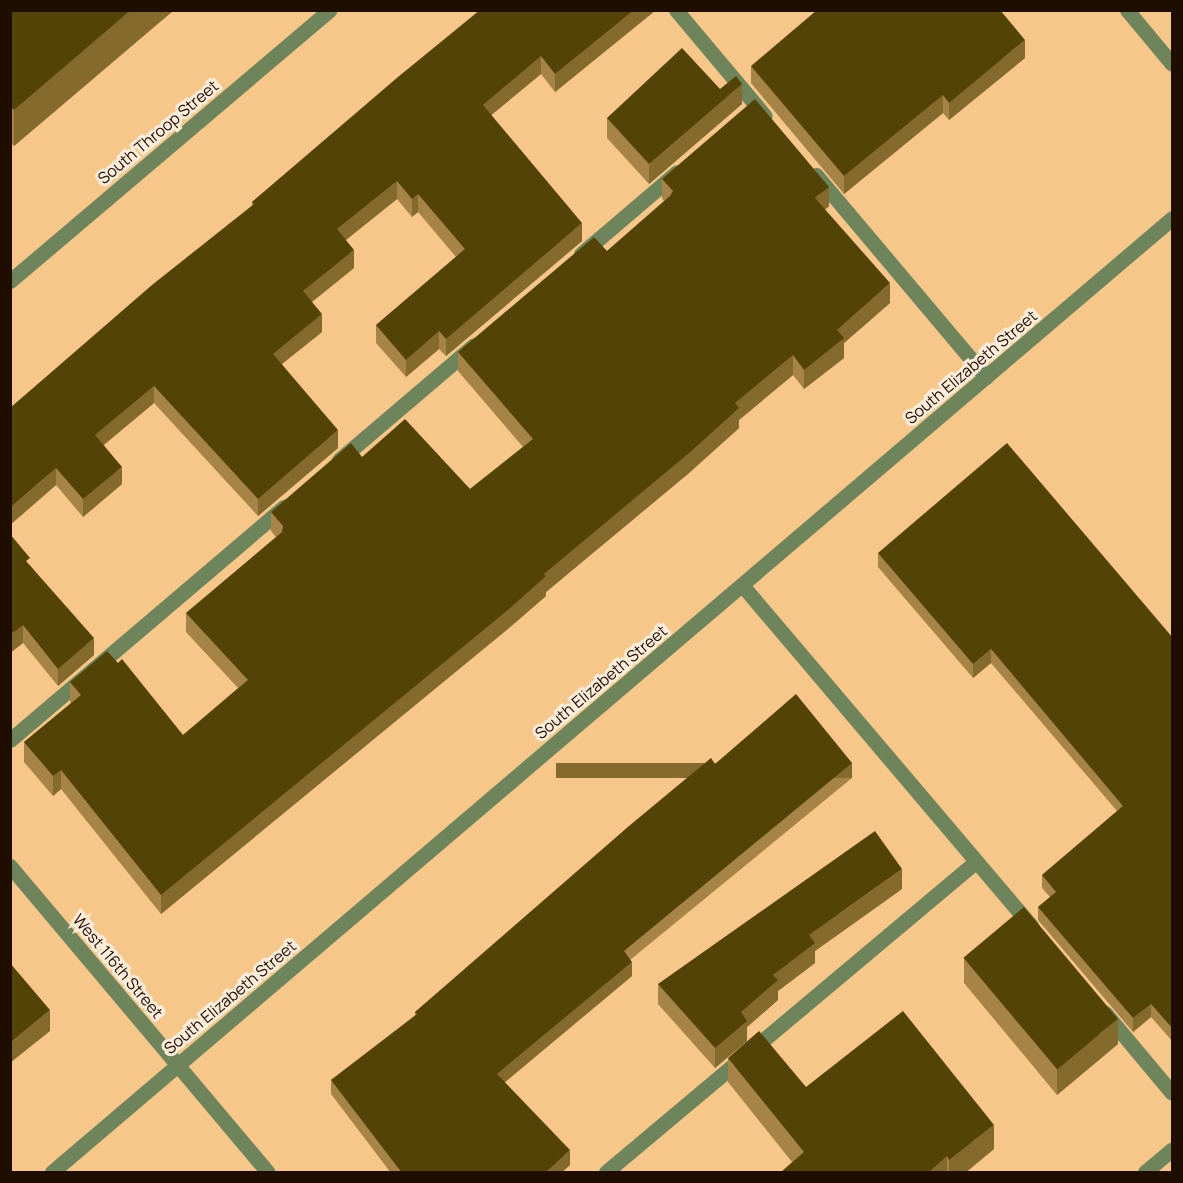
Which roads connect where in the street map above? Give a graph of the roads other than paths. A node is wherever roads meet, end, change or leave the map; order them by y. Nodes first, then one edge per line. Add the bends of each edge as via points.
1 (329, 10) edge
2 (676, 10) edge
3 (1127, 10) edge
4 (1173, 64) edge
5 (779, 131) edge
6 (693, 159) edge
7 (809, 167) edge
8 (1173, 218) edge
9 (565, 267) edge
10 (10, 281) edge
11 (483, 337) edge
12 (986, 377) junction
13 (329, 469) edge
14 (292, 500) edge
15 (742, 585) junction
16 (10, 740) edge
17 (976, 861) junction
18 (10, 866) edge
19 (1044, 941) edge
20 (1097, 1004) edge
21 (178, 1065) junction
22 (1173, 1093) edge
23 (1173, 1149) edge
24 (52, 1173) edge
25 (268, 1173) edge
26 (606, 1173) edge
27 (1145, 1173) edge

1 - 10 street, South Throop Street
2 - 5 street via 752,108
3 - 4 street
6 - 9 street
7 - 12 street
8 - 12 street, South Elizabeth Street
11 - 13 street
12 - 15 street, South Elizabeth Street
14 - 16 street
15 - 17 street
15 - 21 street, South Elizabeth Street
17 - 19 street
17 - 26 street
18 - 21 street, West 116th Street
20 - 22 street
21 - 24 street, South Elizabeth Street
21 - 25 street, West 116th Street
23 - 27 street

